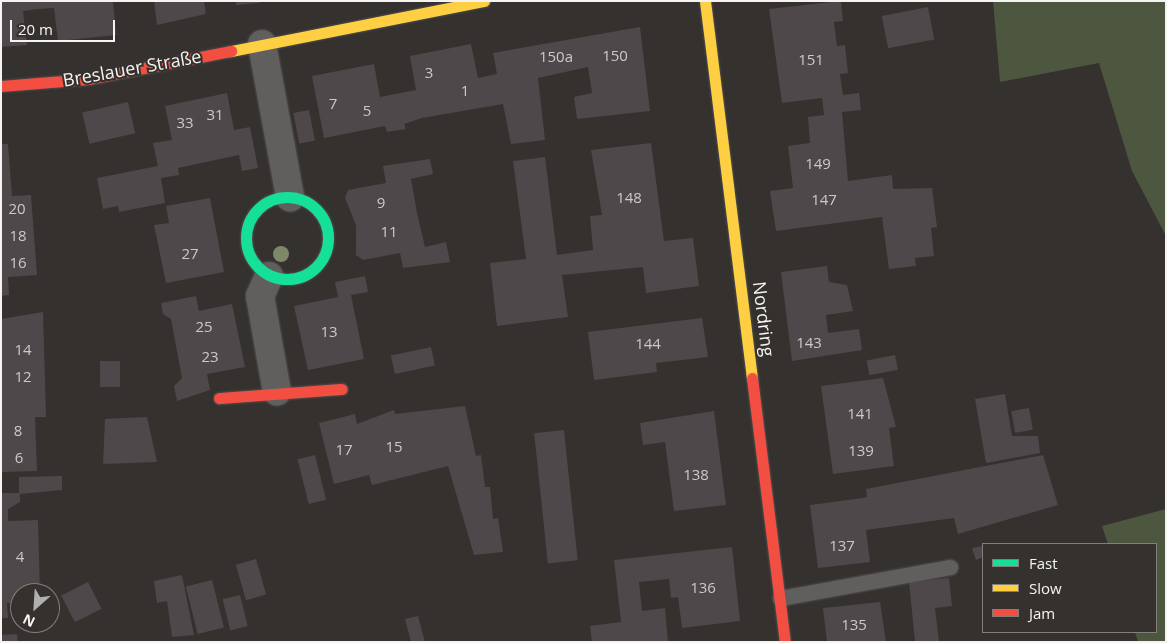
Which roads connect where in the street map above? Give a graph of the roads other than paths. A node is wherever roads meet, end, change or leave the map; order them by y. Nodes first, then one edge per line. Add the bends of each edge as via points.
1 (484, 1) edge
2 (705, 1) edge
3 (262, 44) junction
4 (1, 86) edge
5 (290, 197) junction
6 (269, 276) junction
7 (342, 389) dead end
8 (278, 392) junction
9 (219, 398) dead end
10 (950, 568) dead end
11 (780, 598) junction
12 (785, 642) edge

1 - 3 street, Breslauer Straße
2 - 11 street, Nordring
3 - 4 street, Breslauer Straße via 88,79
3 - 5 street
5 - 6 street via 263,205 247,228 249,256
5 - 6 street via 314,207 322,218 327,230 324,255 307,275 282,280
6 - 8 street via 260,296
7 - 8 street
8 - 9 street
10 - 11 lane
11 - 12 street, Nordring

